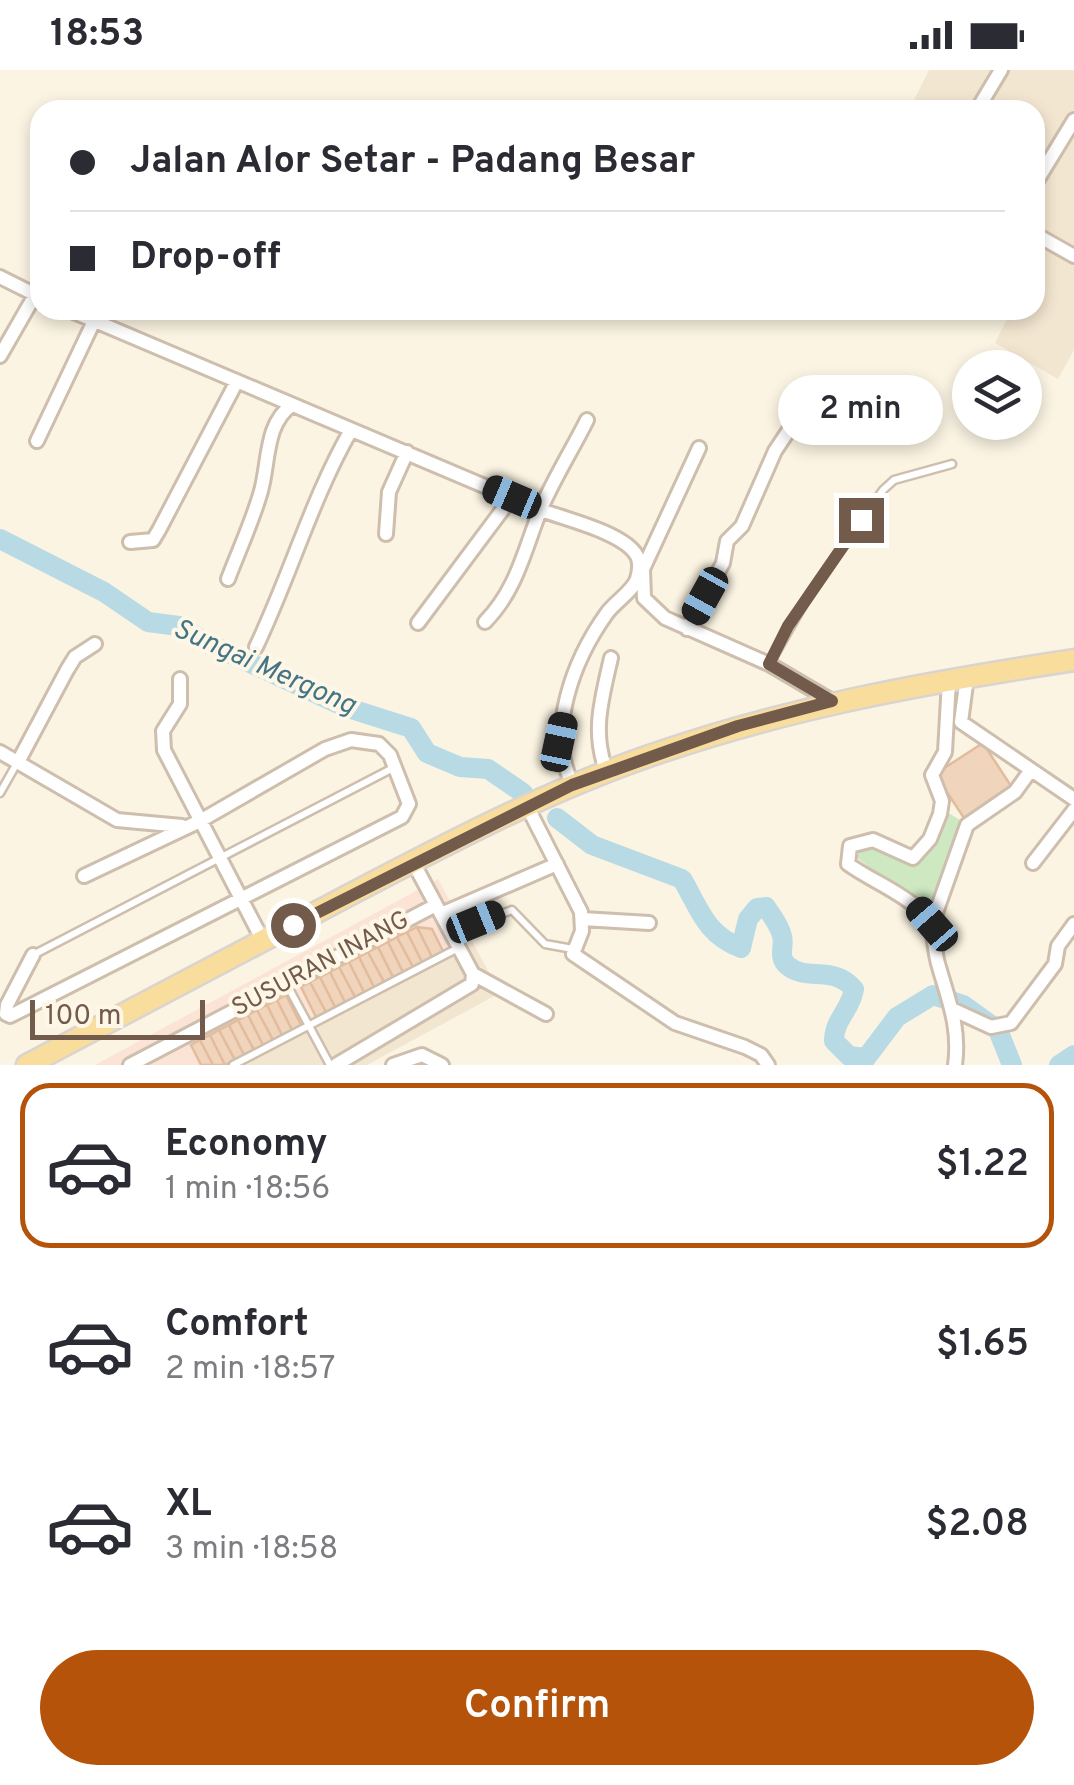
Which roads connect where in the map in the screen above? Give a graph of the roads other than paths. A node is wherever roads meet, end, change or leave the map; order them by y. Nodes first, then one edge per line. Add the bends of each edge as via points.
1 (1001, 70) edge
2 (982, 100) edge
3 (1074, 120) edge
4 (1045, 168) edge
5 (1045, 240) edge
6 (1074, 256) edge
7 (0, 277) edge
8 (30, 292) edge
9 (30, 307) edge
10 (90, 320) edge
11 (94, 322) junction
12 (0, 356) edge
13 (237, 381) junction
14 (292, 405) junction
15 (587, 420) dead end
16 (792, 427) dead end
17 (352, 430) junction
18 (37, 442) dead end
19 (699, 448) dead end
20 (407, 452) junction
21 (952, 464) dead end
22 (512, 497) junction
23 (541, 510) junction
24 (386, 534) dead end
25 (130, 542) dead end
26 (228, 578) dead end
27 (637, 582) junction
28 (644, 598) junction
29 (485, 622) dead end
30 (418, 623) dead end
31 (686, 629) junction
32 (95, 644) dead end
33 (256, 648) dead end
34 (610, 658) dead end
35 (1074, 660) edge
36 (769, 664) junction
37 (958, 678) junction
38 (180, 679) dead end
39 (832, 701) junction
40 (0, 752) edge
41 (18, 762) junction
42 (396, 766) junction
43 (1032, 770) junction
44 (607, 772) junction
45 (572, 785) junction
46 (0, 792) edge
47 (1074, 798) edge
48 (527, 806) junction
49 (1074, 810) edge
50 (200, 821) junction
51 (184, 826) junction
52 (220, 860) junction
53 (413, 862) junction
54 (1033, 862) dead end
55 (557, 864) junction
56 (84, 876) dead end
57 (240, 899) junction
58 (439, 910) junction
59 (583, 919) junction
60 (649, 923) dead end
61 (932, 924) junction
62 (1074, 924) edge
63 (451, 932) junction
64 (263, 941) junction
65 (459, 947) junction
66 (573, 949) junction
67 (34, 955) joint
68 (474, 974) junction
69 (286, 983) junction
70 (952, 1003) junction
71 (546, 1014) dead end
72 (309, 1026) junction
73 (157, 1059) edge
74 (27, 1065) edge
75 (130, 1065) edge
76 (233, 1065) edge
77 (333, 1065) edge
78 (393, 1065) edge
79 (442, 1065) edge
80 (768, 1065) edge
81 (955, 1065) edge

1 - 2 street
3 - 4 street
5 - 6 street
7 - 8 street
9 - 12 street
10 - 11 street
11 - 13 street
11 - 18 street
13 - 14 street
13 - 25 street via 160,530 148,542
14 - 17 street
14 - 26 street via 266,451 261,491
15 - 23 street
16 - 31 street
17 - 20 street
17 - 33 street via 322,484
19 - 28 street via 643,569
20 - 22 street
20 - 24 street via 389,492
21 - 36 lane via 894,480 884,490
22 - 23 street
22 - 30 street
23 - 27 street via 630,548 639,562
23 - 29 street via 520,571
27 - 28 street
27 - 45 street via 609,610 580,657 559,742
28 - 31 street
31 - 36 street
32 - 41 street via 66,670
34 - 44 street via 598,721
35 - 37 main road
36 - 39 street
37 - 39 main road
37 - 43 street via 961,722
37 - 61 street via 945,752 932,775 942,801 930,839 913,858 873,840 846,853 848,864
38 - 50 street via 180,704 161,742
39 - 44 main road
40 - 41 street
41 - 46 lane
41 - 51 street via 117,820
42 - 50 street via 380,744 351,740
42 - 52 lane
42 - 57 street via 410,804 402,817
43 - 47 street
43 - 61 street via 1015,792 967,825
44 - 45 main road
45 - 48 main road
48 - 53 main road
48 - 55 street
49 - 54 street
50 - 51 street
50 - 52 street
51 - 56 street
52 - 57 street
52 - 67 lane
53 - 58 street
53 - 64 main road
55 - 58 street, SUSURAN INANG
55 - 59 street
57 - 64 street
57 - 67 street via 10,1016 7,1004
58 - 63 street
58 - 69 street, SUSURAN INANG
59 - 60 street
59 - 66 street
61 - 70 street
62 - 70 street via 1058,946 1055,964 1011,1023 997,1026
63 - 65 street
63 - 66 lane via 512,910 550,948
64 - 74 main road
65 - 68 street
65 - 72 lane
66 - 80 street via 648,1007 745,1046
68 - 71 street
68 - 77 street via 464,991
69 - 72 lane
69 - 73 street, SUSURAN INANG
70 - 81 street
72 - 76 lane
72 - 77 lane
73 - 75 street, SUSURAN INANG
78 - 79 street via 422,1055

